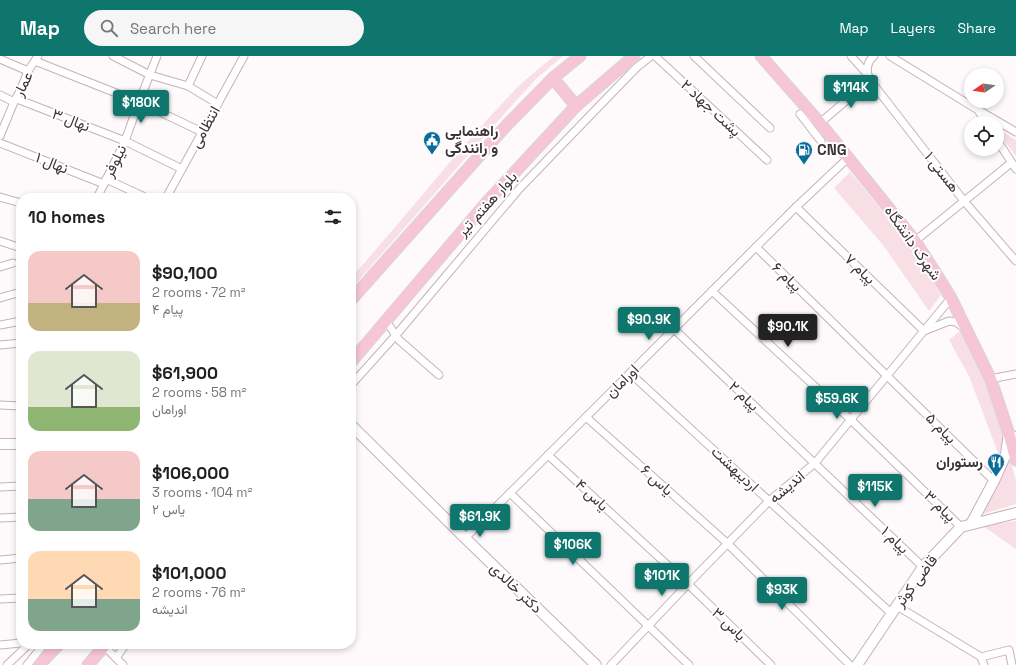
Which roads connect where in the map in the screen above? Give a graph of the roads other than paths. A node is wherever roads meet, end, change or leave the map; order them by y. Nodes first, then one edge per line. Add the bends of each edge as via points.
1 (114, 56) edge
2 (157, 56) edge
3 (202, 56) edge
4 (244, 56) edge
5 (580, 56) edge
6 (634, 56) edge
7 (651, 56) edge
8 (655, 56) edge
9 (694, 56) edge
10 (761, 56) edge
11 (769, 56) edge
12 (851, 56) edge
13 (874, 56) edge
14 (890, 56) edge
15 (0, 59) edge
16 (37, 59) edge
17 (28, 71) junction
18 (150, 75) junction
19 (553, 78) junction
20 (869, 78) junction
21 (188, 86) junction
22 (0, 95) edge
23 (16, 101) junction
24 (139, 102) junction
25 (218, 104) junction
26 (576, 106) junction
27 (978, 110) junction
28 (800, 114) dead end
29 (982, 116) edge
30 (821, 121) junction
31 (770, 128) dead end
32 (202, 132) junction
33 (1016, 132) edge
34 (0, 136) edge
35 (125, 141) junction
36 (821, 141) dead end
37 (0, 142) edge
38 (1004, 151) edge
39 (848, 158) junction
40 (767, 160) dead end
41 (1014, 166) edge
42 (182, 170) junction
43 (105, 182) junction
44 (100, 193) edge
45 (134, 193) edge
46 (169, 193) edge
47 (0, 197) edge
48 (964, 201) junction
49 (16, 202) edge
50 (796, 207) junction
51 (917, 239) junction
52 (0, 241) edge
53 (16, 246) edge
54 (756, 247) junction
55 (1016, 261) edge
56 (14, 263) dead end
57 (0, 267) edge
58 (712, 291) junction
59 (16, 293) edge
60 (356, 294) edge
61 (0, 298) edge
62 (950, 298) junction
63 (386, 321) junction
64 (16, 322) edge
65 (0, 325) edge
66 (674, 329) junction
67 (924, 331) junction
68 (966, 331) junction
69 (396, 335) junction
70 (16, 343) edge
71 (0, 345) edge
72 (356, 356) edge
73 (630, 373) junction
74 (1016, 374) edge
75 (439, 375) dead end
76 (887, 375) junction
77 (994, 378) junction
78 (356, 379) edge
79 (0, 405) edge
80 (16, 406) edge
81 (586, 417) junction
82 (850, 419) junction
83 (356, 430) edge
84 (1014, 437) edge
85 (0, 444) edge
86 (16, 444) edge
87 (548, 455) junction
88 (1016, 460) edge
89 (815, 463) junction
90 (994, 481) junction
91 (16, 486) edge
92 (0, 487) edge
93 (510, 493) junction
94 (769, 501) junction
95 (1016, 512) edge
96 (16, 517) edge
97 (0, 518) edge
98 (966, 525) junction
99 (464, 538) junction
100 (727, 543) junction
101 (16, 558) edge
102 (0, 560) edge
103 (923, 567) junction
104 (688, 584) junction
105 (16, 598) edge
106 (0, 599) edge
107 (895, 610) junction
108 (649, 625) junction
109 (16, 644) edge
110 (0, 646) edge
111 (24, 649) edge
112 (40, 649) edge
113 (54, 649) edge
114 (101, 649) edge
115 (108, 649) edge
116 (122, 649) edge
117 (981, 657) junction
118 (116, 658) junction
119 (7, 665) edge
120 (27, 665) edge
121 (39, 665) edge
122 (88, 665) edge
123 (123, 665) edge
124 (596, 665) edge
125 (611, 665) edge
126 (689, 665) edge
127 (771, 665) edge
128 (850, 665) edge
129 (857, 665) edge
130 (984, 665) edge
131 (1012, 665) edge

1 - 18 street
2 - 18 street, نیلوفر
3 - 21 street
4 - 25 street, انتظامی
5 - 19 main road
6 - 26 main road, بلوار هفتم تیر
7 - 69 street via 636,68 520,188
8 - 40 street, پشت جهاد ۲
9 - 31 street
10 - 30 main road, شهرک دانشگاه
11 - 30 main road
12 - 20 street, هستی ۱
13 - 20 street via 867,67
14 - 27 street
15 - 17 street
16 - 17 street, عمار
16 - 24 street
17 - 23 street, عمار
18 - 21 street
18 - 24 street, نیلوفر
19 - 26 main road
19 - 60 main road via 505,127
20 - 30 street
20 - 48 street, هستی ۱
21 - 25 street
22 - 23 street, نهال ۳
23 - 34 street, عمار
23 - 35 street, نهال ۳
24 - 32 street
24 - 35 street, نیلوفر
25 - 32 street, انتظامی
26 - 63 main road, بلوار هفتم تیر via 487,202
27 - 29 street
27 - 33 street
28 - 36 street
30 - 39 main road, شهرک دانشگاه
30 - 51 main road
32 - 42 street, انتظامی
35 - 42 street, نهال ۳
35 - 43 street, نیلوفر
37 - 43 street, نهال ۱
38 - 41 street
39 - 50 street, اورامان
39 - 51 main road, شهرک دانشگاه
41 - 48 street
42 - 46 street, انتظامی
43 - 44 street, نیلوفر
43 - 45 street, نهال ۱
47 - 49 street
48 - 51 street
48 - 55 street, هستی ۱
50 - 54 street, اورامان
50 - 67 street, پیام ۷
51 - 62 main road, شهرک دانشگاه
51 - 77 main road via 952,289
52 - 53 street
54 - 58 street, اورامان
54 - 76 street, پیام ۶
56 - 57 street
58 - 66 street, اورامان
58 - 82 street, پیام ۳
59 - 61 street
62 - 67 street, اندیشه
62 - 68 main road, شهرک دانشگاه
63 - 69 street
63 - 72 main road, بلوار هفتم تیر
64 - 65 street
66 - 73 street, اورامان
66 - 89 street, پیام ۲
67 - 68 street via 949,321 956,322
67 - 76 street, اندیشه
68 - 77 main road, شهرک دانشگاه
69 - 75 street
69 - 78 street
70 - 71 street
73 - 81 street, اورامان
73 - 94 street, اردیبهشت
74 - 77 street
76 - 82 street, اندیشه
76 - 90 street, پیام ۵
77 - 84 main road, شهرک دانشگاه
79 - 80 street
81 - 87 street, اورامان
81 - 100 street, یاس ۶
82 - 89 street, اندیشه
82 - 98 street, پیام ۳
83 - 99 street, دکتر خالدی
84 - 88 main road, شهرک دانشگاه
84 - 90 street, قاضی کوثر
85 - 86 street
87 - 93 street, اورامان
87 - 104 street, یاس ۴
89 - 94 street, اندیشه
89 - 103 street, پیام ۱
90 - 98 street, قاضی کوثر
91 - 92 street
93 - 99 street, اورامان
93 - 108 street
94 - 100 street, اندیشه
94 - 107 street, اردیبهشت
95 - 98 street
96 - 97 street
98 - 103 street, قاضی کوثر
99 - 124 street, دکتر خالدی
100 - 104 street, اندیشه
100 - 128 street, یاس ۶
101 - 102 street
103 - 107 street, قاضی کوثر
104 - 108 street, اندیشه
104 - 127 street, یاس ۳
105 - 106 street
107 - 117 street, اردیبهشت
107 - 129 street, قاضی کوثر
108 - 125 street, اندیشه
108 - 126 street
109 - 110 street
111 - 119 street
112 - 120 street
113 - 121 main road
114 - 122 main road
115 - 118 street
116 - 118 street
117 - 130 street
117 - 131 street via 1009,650
118 - 123 street

